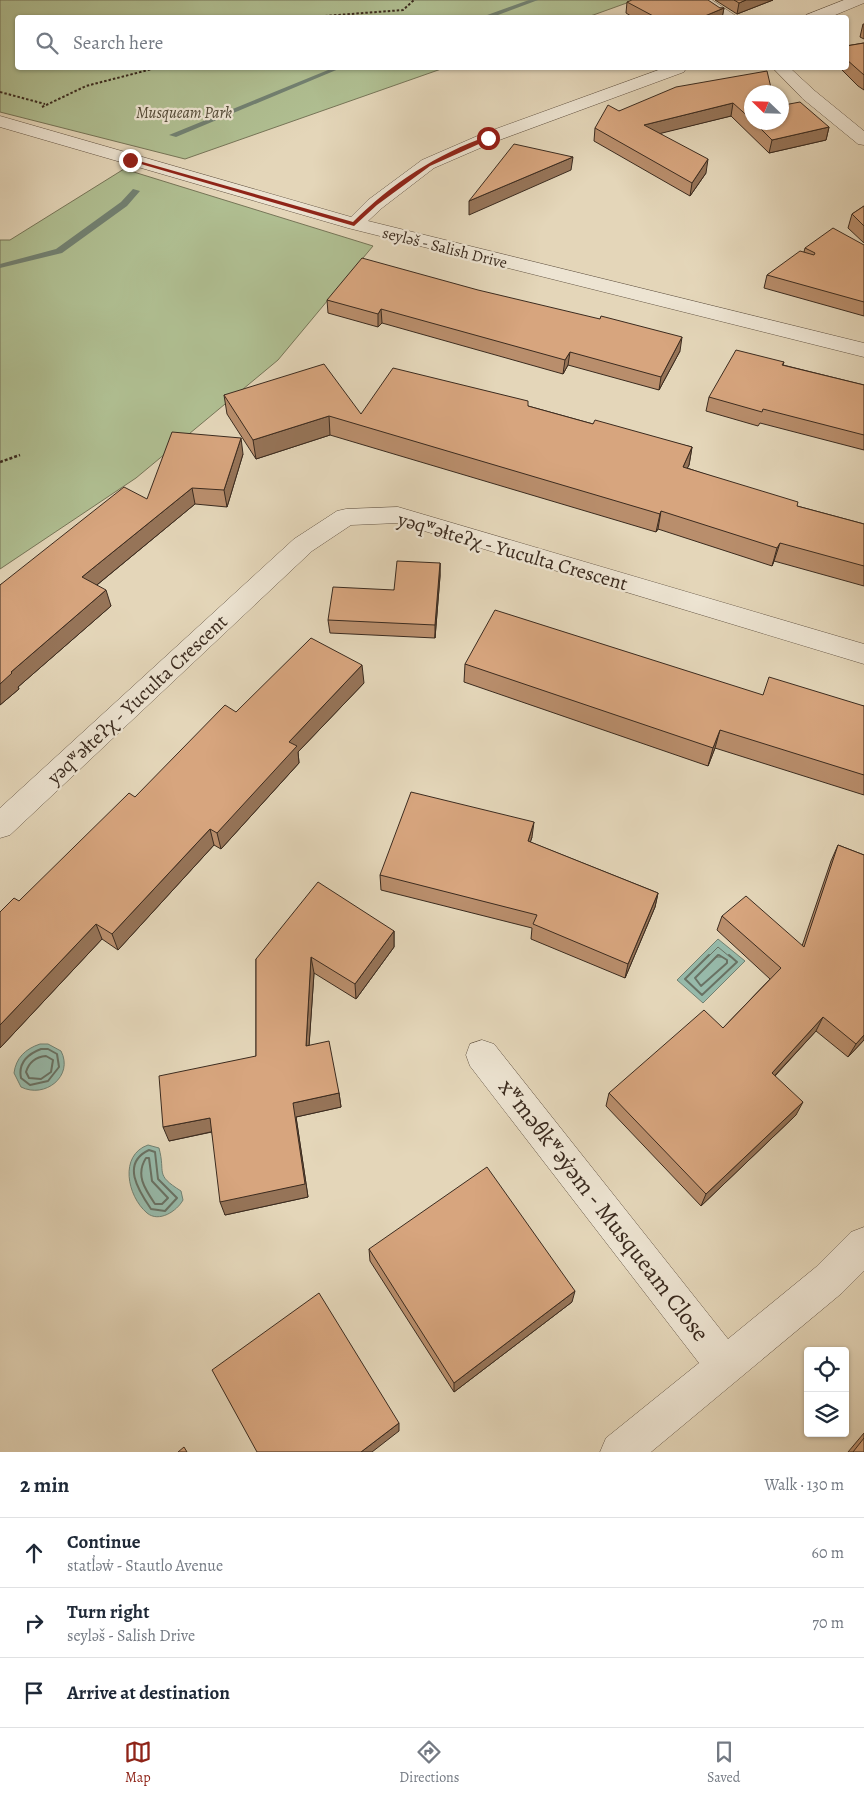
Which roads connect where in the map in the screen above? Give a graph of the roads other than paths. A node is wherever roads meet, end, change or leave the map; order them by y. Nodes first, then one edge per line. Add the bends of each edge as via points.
1 (701, 0) edge
2 (858, 0) edge
3 (726, 15) edge
4 (820, 15) edge
5 (673, 70) edge
6 (783, 70) edge
7 (8, 124) edge
8 (864, 140) edge
9 (354, 224) junction
10 (864, 350) edge
11 (864, 654) edge
12 (0, 826) edge
13 (482, 1055) dead end
14 (864, 1245) edge
15 (725, 1366) junction
16 (620, 1452) edge

1 - 3 street
2 - 4 street
5 - 9 street via 488,138 428,164
6 - 8 street
7 - 9 street, seyləš - Salish Drive
9 - 10 street, seyləš - Salish Drive
11 - 12 street, yəqʷəɬteʔχ - Yuculta Crescent via 398,515 346,516 303,545
13 - 15 street, xʷməθkʷəy̓əm - Musqueam Close
14 - 15 street via 829,1280
15 - 16 street

